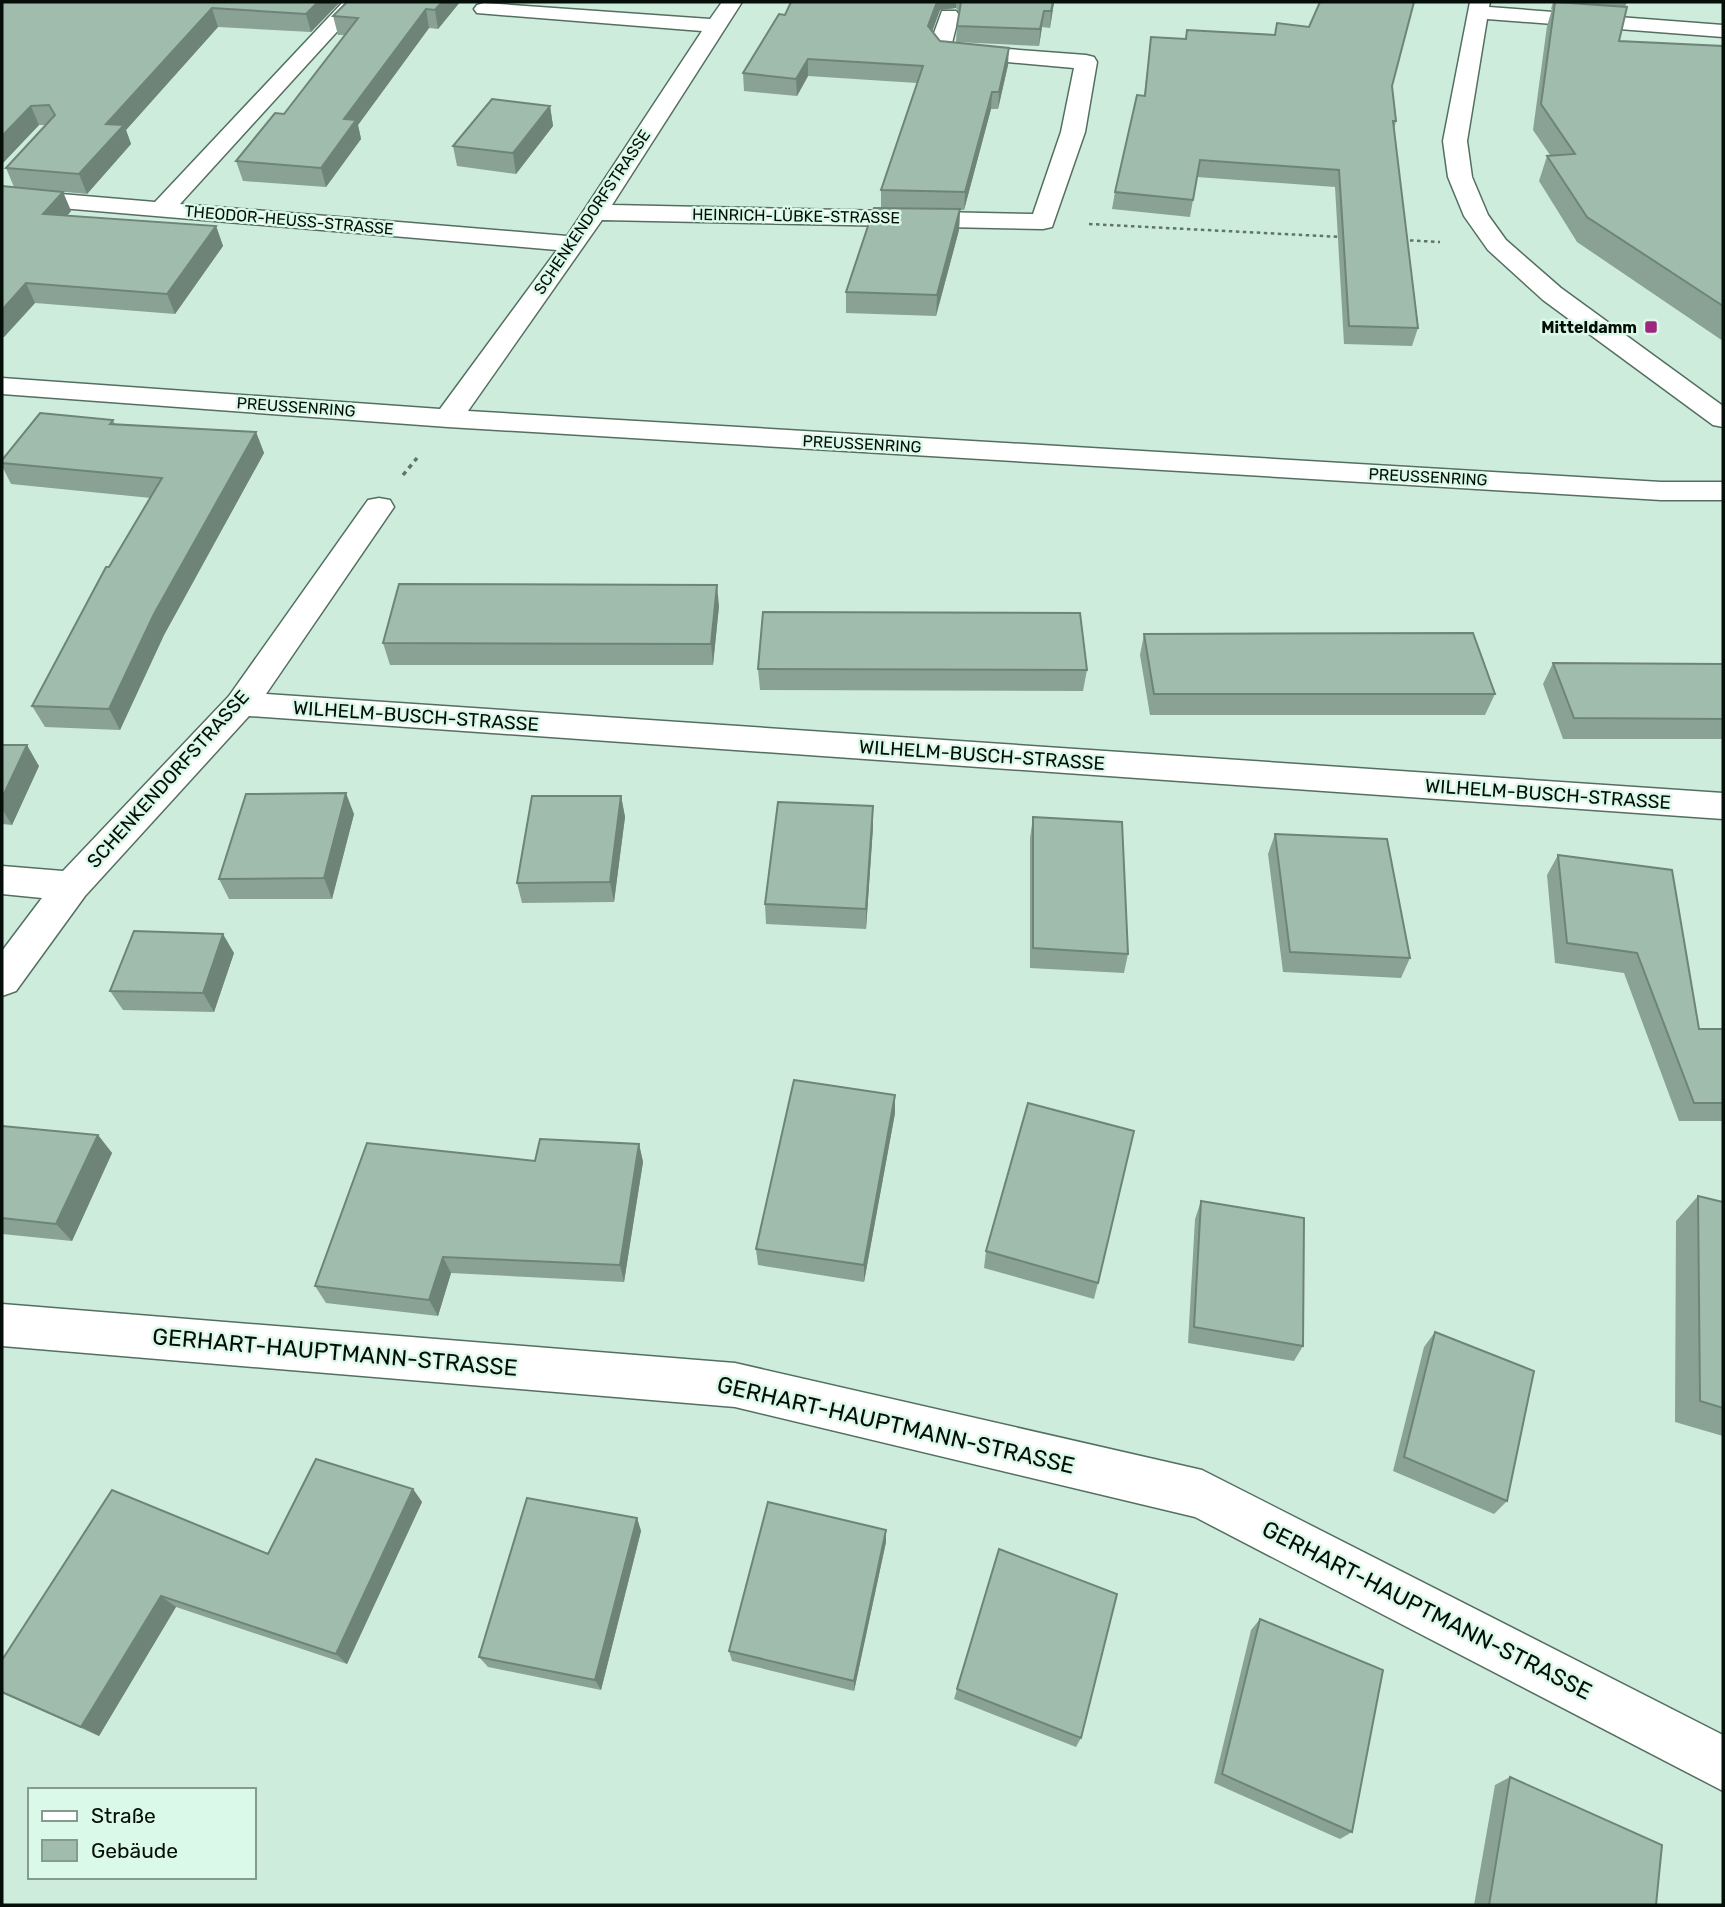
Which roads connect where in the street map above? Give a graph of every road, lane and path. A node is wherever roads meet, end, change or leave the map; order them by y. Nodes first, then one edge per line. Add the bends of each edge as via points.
1 (354, 2) edge
2 (732, 2) edge
3 (1479, 7) edge
4 (484, 9) dead end
5 (949, 15) dead end
6 (716, 26) junction
7 (1723, 31) edge
8 (2, 196) edge
9 (161, 210) junction
10 (593, 212) junction
11 (1042, 222) junction
12 (1346, 237) edge
13 (1401, 240) edge
14 (574, 243) junction
15 (1497, 245) junction
16 (2, 386) edge
17 (448, 418) junction
18 (1723, 419) edge
19 (1723, 491) edge
20 (379, 507) joint
21 (240, 704) junction
22 (1723, 806) edge
23 (2, 880) edge
24 (72, 886) junction
25 (2, 980) edge
26 (2, 1325) edge
27 (1723, 1764) edge

1 - 9 street, THEODOR-HEUSS-STRASSE
2 - 6 street, SCHENKENDORFSTRASSE
3 - 7 street via 1527,18
3 - 15 street via 1455,141 1460,177 1476,216
4 - 6 street
5 - 11 street via 941,44 949,51 1086,62 1073,132
6 - 10 street, SCHENKENDORFSTRASSE
8 - 9 street
9 - 14 street, THEODOR-HEUSS-STRASSE
10 - 11 street, HEINRICH-LÜBKE-STRASSE
10 - 14 street, SCHENKENDORFSTRASSE
11 - 12 path
13 - 15 path
14 - 17 street, SCHENKENDORFSTRASSE
15 - 18 street via 1552,294
16 - 17 street, PREUSSENRING
17 - 19 street, PREUSSENRING via 1661,491
17 - 20 path
20 - 21 street, SCHENKENDORFSTRASSE
21 - 22 street, WILHELM-BUSCH-STRASSE
21 - 24 street, SCHENKENDORFSTRASSE
23 - 24 street
24 - 25 street, SCHENKENDORFSTRASSE
26 - 27 street, GERHART-HAUPTMANN-STRASSE via 735,1385 1202,1494

